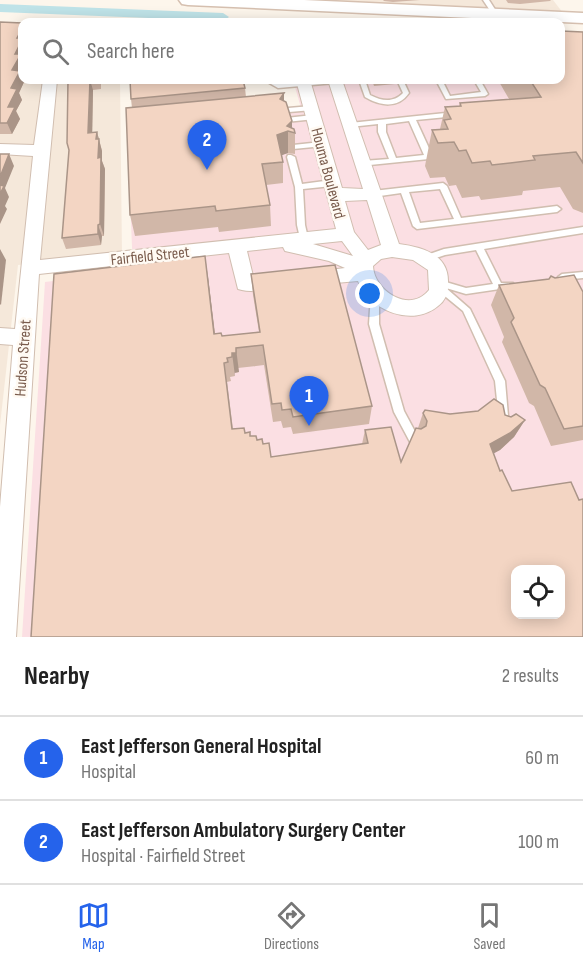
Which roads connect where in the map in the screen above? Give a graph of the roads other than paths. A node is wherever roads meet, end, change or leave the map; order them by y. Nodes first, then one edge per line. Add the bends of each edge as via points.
1 (188, 0) edge
2 (224, 1) edge
3 (261, 3) junction
4 (491, 7) edge
5 (402, 9) junction
6 (526, 15) junction
7 (242, 18) edge
8 (297, 18) edge
9 (330, 18) edge
10 (358, 18) edge
11 (538, 18) edge
12 (583, 18) edge
13 (565, 26) edge
14 (583, 35) edge
15 (49, 84) edge
16 (304, 84) edge
17 (336, 84) edge
18 (363, 84) edge
19 (402, 84) edge
20 (441, 84) edge
21 (479, 84) edge
22 (273, 111) edge
23 (312, 112) junction
24 (469, 113) edge
25 (412, 119) junction
26 (286, 120) edge
27 (382, 122) junction
28 (350, 125) junction
29 (321, 144) junction
30 (293, 147) edge
31 (0, 149) edge
32 (40, 151) junction
33 (291, 157) dead end
34 (394, 161) junction
35 (363, 164) junction
36 (299, 187) junction
37 (333, 188) junction
38 (404, 190) junction
39 (373, 194) junction
40 (557, 209) dead end
41 (459, 221) junction
42 (583, 230) edge
43 (346, 234) junction
44 (304, 238) junction
45 (270, 242) junction
46 (237, 246) junction
47 (478, 246) junction
48 (392, 250) junction
49 (427, 258) junction
50 (365, 267) junction
51 (30, 268) junction
52 (583, 275) edge
53 (551, 279) edge
54 (519, 284) edge
55 (439, 285) junction
56 (498, 286) junction
57 (375, 294) junction
58 (0, 336) edge
59 (23, 338) junction
60 (500, 427) edge
61 (414, 439) edge
62 (3, 637) edge

1 - 2 main road
2 - 3 main road
2 - 7 main road via 240,10
3 - 5 main road
3 - 8 main road
4 - 5 main road
4 - 6 main road
5 - 10 main road
6 - 11 main road
6 - 12 main road
9 - 10 main road
13 - 14 main road
15 - 32 street, Hudson Street
16 - 23 street, Houma Boulevard
17 - 28 street, Houma Boulevard
18 - 19 lane via 367,96 381,102 402,99 406,93
20 - 21 lane via 448,98 485,94
22 - 23 lane
23 - 26 lane
23 - 29 street, Houma Boulevard
24 - 25 lane
25 - 27 lane
25 - 34 lane via 429,157
27 - 28 lane
27 - 34 lane
28 - 35 street, Houma Boulevard
29 - 30 lane
29 - 37 street, Houma Boulevard
31 - 32 street
32 - 51 street, Hudson Street
33 - 36 lane
34 - 35 lane
35 - 39 street, Houma Boulevard
36 - 37 lane
36 - 44 lane
37 - 39 street via 353,196
37 - 43 street, Houma Boulevard
38 - 39 lane
38 - 41 lane via 443,186
38 - 41 lane via 417,226
39 - 48 street, Houma Boulevard
40 - 41 lane
42 - 47 lane
43 - 44 street, Fairfield Street
43 - 50 street, Houma Boulevard
44 - 45 street, Fairfield Street
45 - 46 street, Fairfield Street
45 - 50 street, Fairfield Street via 316,250
46 - 50 street via 245,284
46 - 51 street, Fairfield Street
47 - 49 lane
47 - 56 lane
48 - 49 street via 409,250
48 - 50 street via 379,252
49 - 55 street via 440,273
50 - 57 street via 367,282
51 - 59 street, Hudson Street
52 - 53 lane
54 - 56 lane
55 - 56 lane via 466,291
55 - 57 street via 436,295 427,303 413,307 398,306
55 - 60 lane via 466,309 500,381 504,412
57 - 61 lane via 374,324 399,412
58 - 59 street
59 - 62 street, Hudson Street

